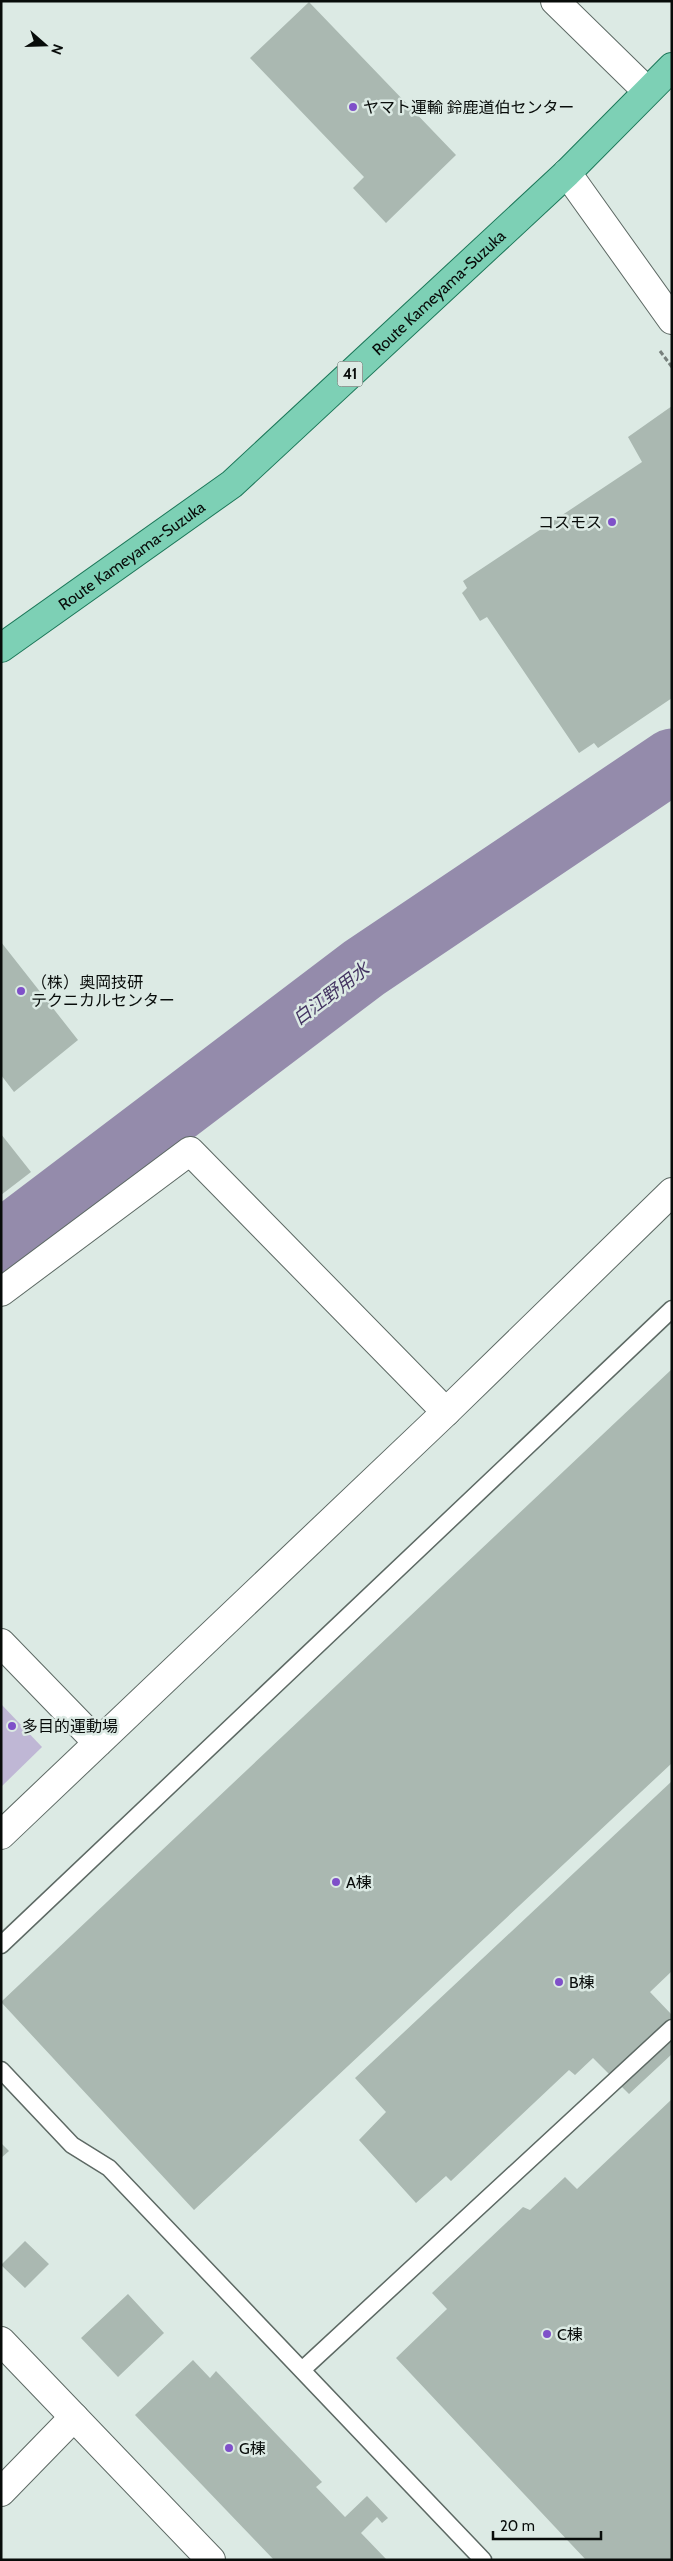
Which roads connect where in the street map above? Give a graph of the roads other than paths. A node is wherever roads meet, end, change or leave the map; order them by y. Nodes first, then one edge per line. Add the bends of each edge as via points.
1 (555, 1) edge
2 (672, 67) edge
3 (647, 92) junction
4 (567, 173) junction
5 (672, 320) edge
6 (1, 648) edge
7 (672, 1192) edge
8 (1, 1292) edge
9 (672, 1310) edge
10 (446, 1412) junction
11 (1, 1643) edge
12 (98, 1743) junction
13 (1, 1835) edge
14 (1, 1945) edge
15 (672, 2028) edge
16 (1, 2070) edge
17 (1, 2341) edge
18 (302, 2370) junction
19 (74, 2417) junction
20 (1, 2492) edge
21 (211, 2560) edge
22 (483, 2560) edge

1 - 3 street
2 - 3 main road, Route Kameyama-Suzuka / 41
3 - 4 main road, Route Kameyama-Suzuka / 41
4 - 5 street
4 - 6 main road, Route Kameyama-Suzuka / 41 via 232,484
7 - 10 street
8 - 10 street via 190,1151
9 - 14 lane
10 - 12 street
11 - 12 street
12 - 13 street
15 - 18 lane
16 - 18 lane via 72,2145 109,2168
17 - 19 street
18 - 22 lane
19 - 20 street
19 - 21 street

